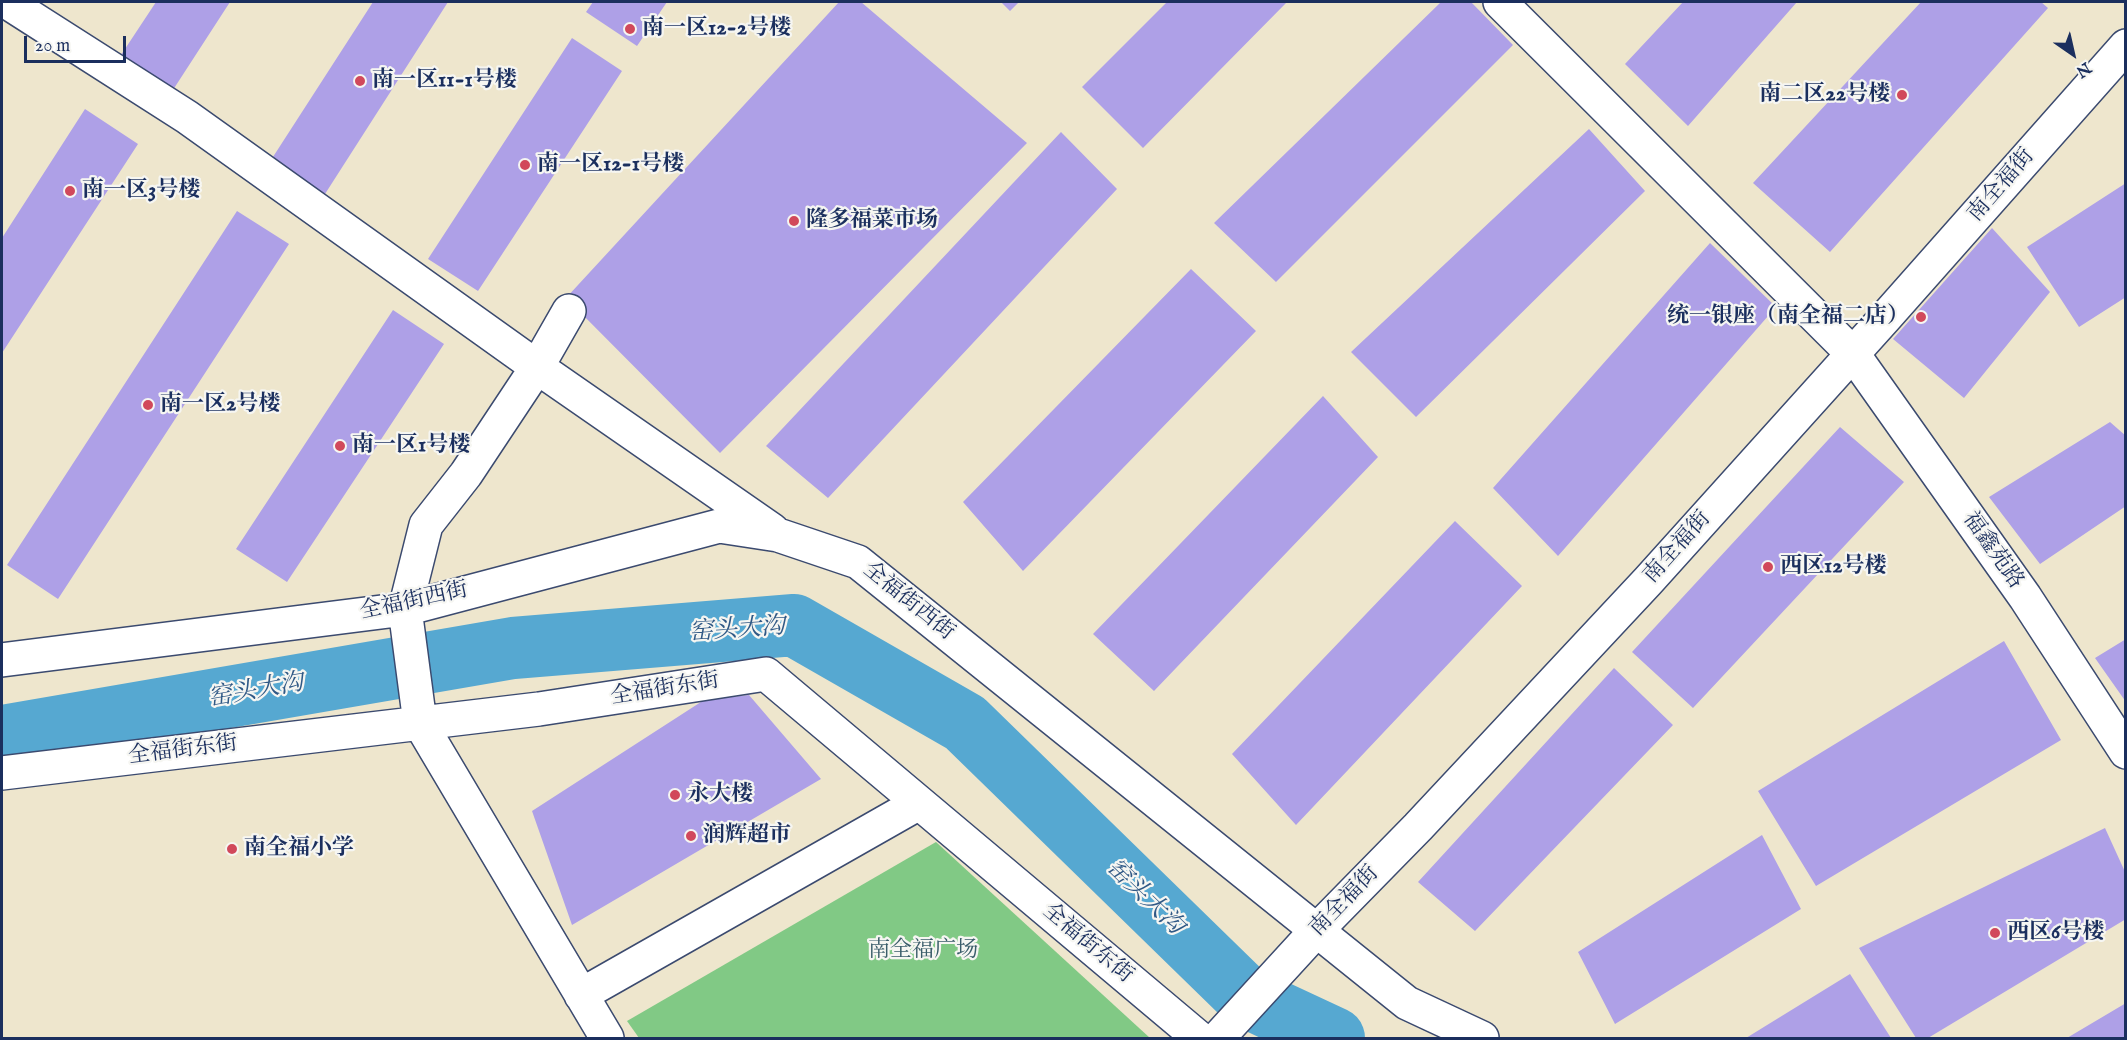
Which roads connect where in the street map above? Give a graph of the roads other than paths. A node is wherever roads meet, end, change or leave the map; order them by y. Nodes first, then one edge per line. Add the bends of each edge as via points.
1 (7, 2) edge
2 (1500, 2) edge
3 (2126, 46) edge
4 (569, 311) dead end
5 (1852, 354) junction
6 (537, 367) junction
7 (778, 535) junction
8 (405, 609) junction
9 (2, 660) edge
10 (420, 723) junction
11 (2126, 752) edge
12 (2, 773) edge
13 (919, 803) junction
14 (1316, 931) junction
15 (581, 995) junction
16 (607, 1038) edge
17 (1198, 1038) edge
18 (1218, 1038) edge
19 (1482, 1038) edge

1 - 6 street via 187,117
2 - 5 street, 福鑫苑路
3 - 5 street, 南全福街
4 - 6 street
5 - 11 street, 福鑫苑路 via 2025,597
5 - 14 street, 南全福街 via 1640,589
6 - 7 street
6 - 8 street via 466,474 426,525
7 - 8 street, 全福街西街 via 719,526
7 - 14 street, 全福街西街 via 858,562
8 - 9 street, 全福街西街
8 - 10 street
10 - 12 street, 全福街东街
10 - 13 street, 全福街东街 via 766,674
10 - 15 street
13 - 15 street
13 - 17 street, 全福街东街
14 - 18 street, 南全福街
14 - 19 street, 全福街西街 via 1407,1004
15 - 16 street

